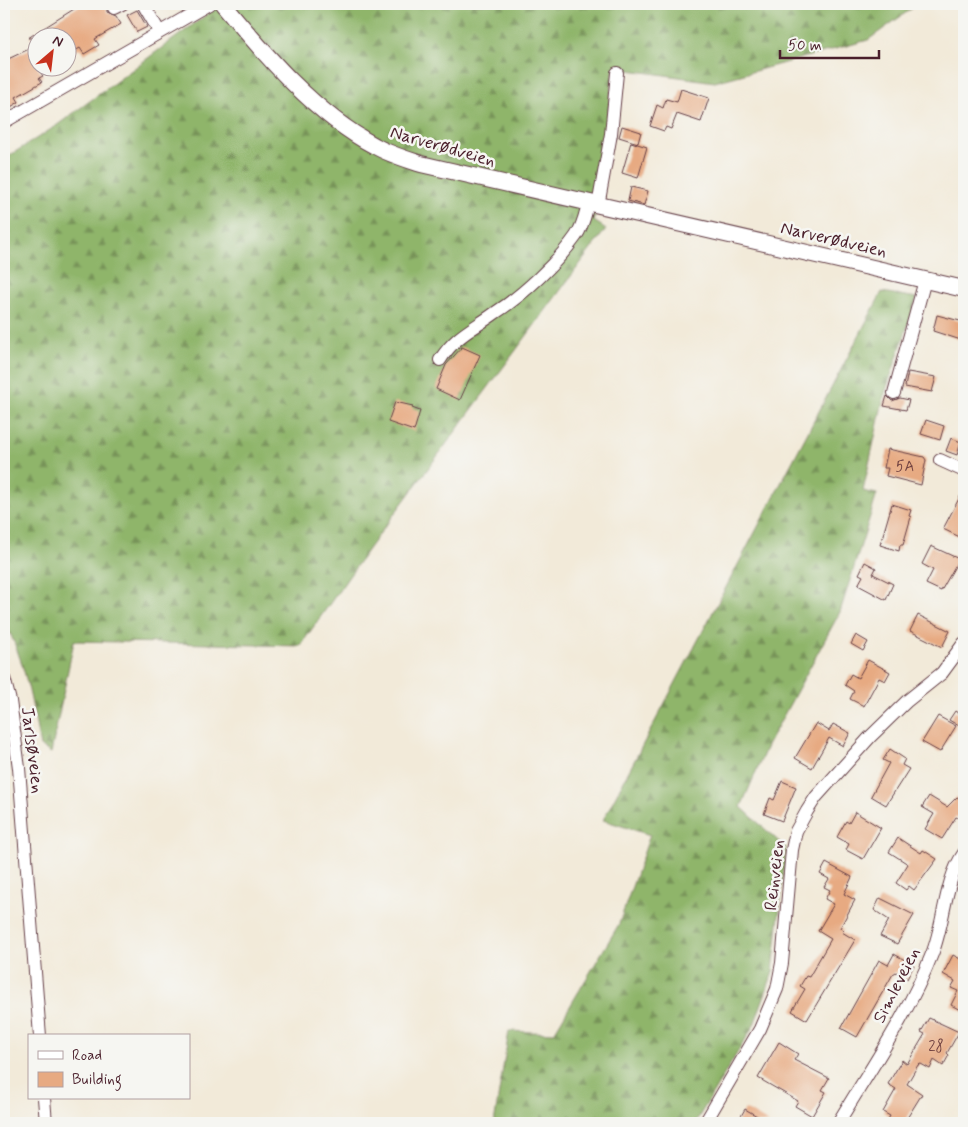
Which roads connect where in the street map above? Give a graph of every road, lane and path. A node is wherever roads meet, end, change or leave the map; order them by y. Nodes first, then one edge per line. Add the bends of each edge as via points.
1 (143, 4) edge
2 (209, 4) edge
3 (223, 4) edge
4 (190, 9) edge
5 (159, 32) junction
6 (617, 73) dead end
7 (4, 122) edge
8 (593, 205) junction
9 (925, 280) junction
10 (964, 289) edge
11 (440, 360) dead end
12 (894, 393) dead end
13 (940, 460) dead end
14 (964, 471) edge
15 (962, 649) edge
16 (4, 678) edge
17 (964, 852) edge
18 (40, 1034) edge
19 (44, 1100) edge
20 (46, 1123) edge
21 (705, 1123) edge
22 (838, 1123) edge

1 - 5 street
2 - 4 street
3 - 8 main road, Narverødveien via 311,98 354,134 377,148 421,164
4 - 5 street
5 - 7 street
6 - 8 street via 611,134
8 - 9 main road, Narverødveien
8 - 11 street via 566,248 512,301 464,332
9 - 10 main road, Narverødveien
9 - 12 street
13 - 14 street
15 - 21 street, Reinveien via 942,673 870,737 816,798 796,831 777,989 760,1029
16 - 18 street, Jarlsøveien via 19,768
17 - 22 street, Simleveien via 954,872 939,931 924,972 899,1022
19 - 20 street

